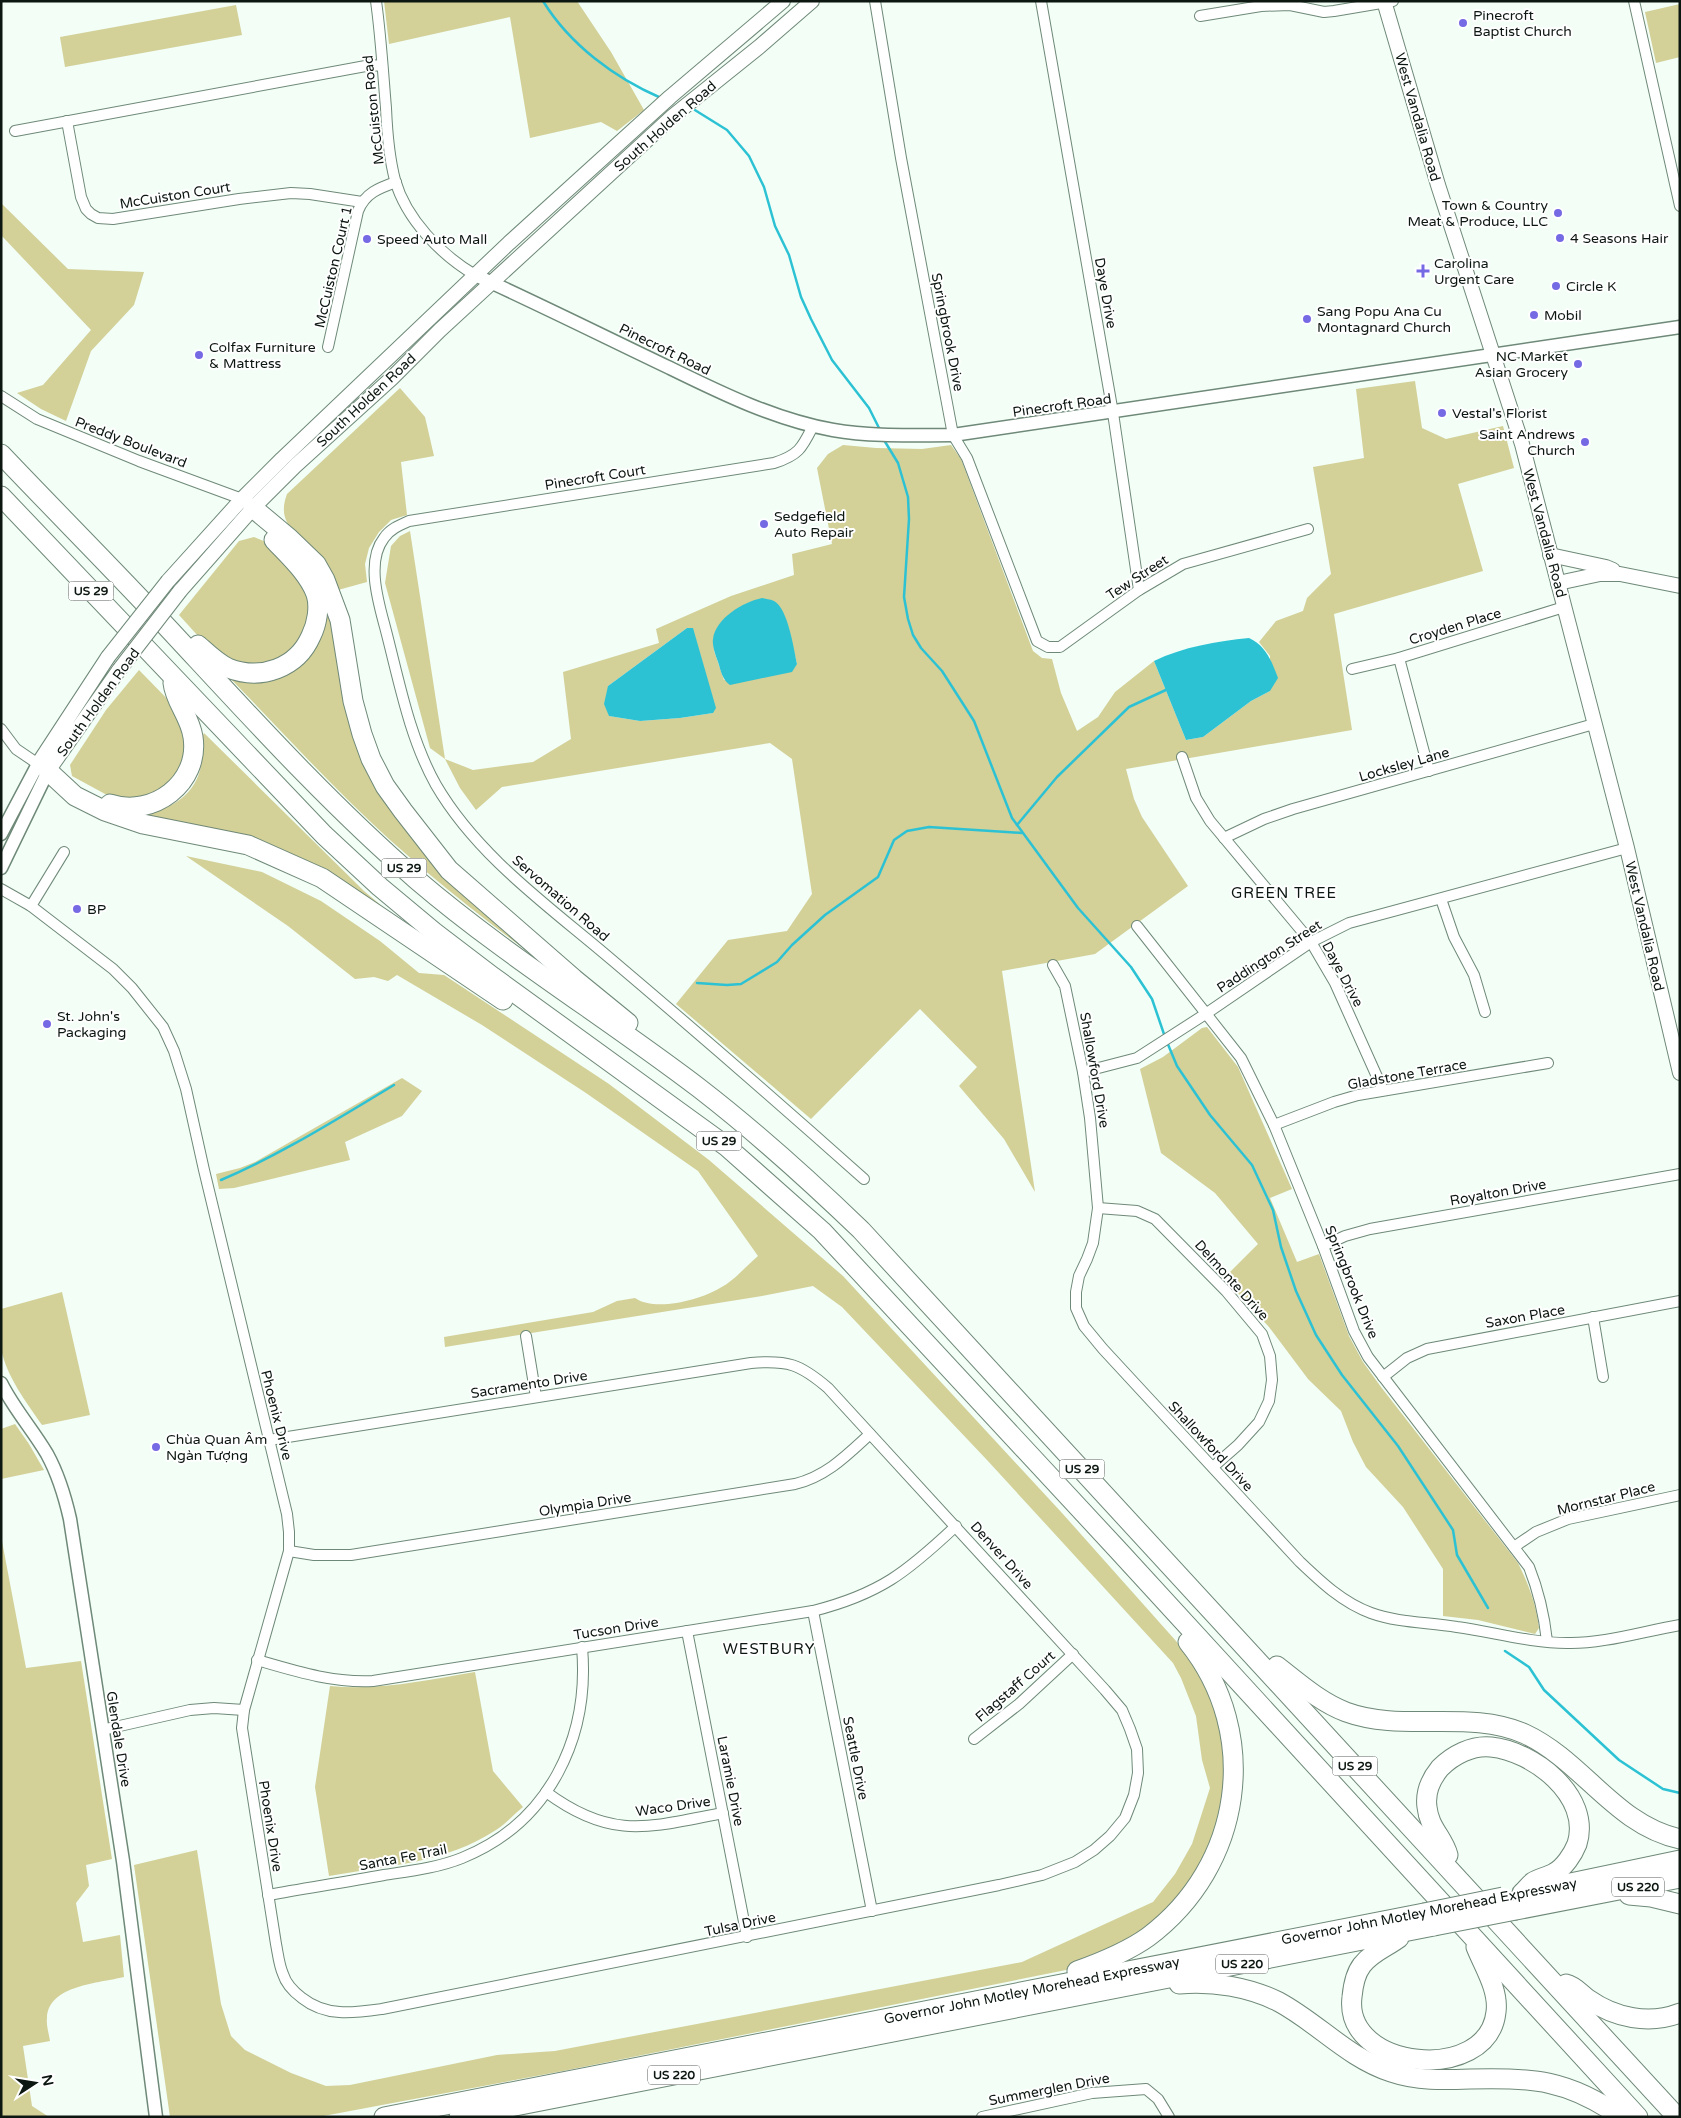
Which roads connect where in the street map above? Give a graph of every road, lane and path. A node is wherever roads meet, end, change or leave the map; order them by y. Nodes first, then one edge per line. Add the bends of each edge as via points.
1 (376, 1) edge
2 (783, 1) edge
3 (812, 1) edge
4 (875, 1) edge
5 (1041, 1) edge
6 (1634, 1) edge
7 (1387, 2) edge
8 (1200, 16) dead end
9 (382, 66) junction
10 (67, 121) junction
11 (15, 131) dead end
12 (396, 182) junction
13 (362, 202) junction
14 (1680, 206) edge
15 (475, 275) junction
16 (492, 282) junction
17 (1680, 327) edge
18 (328, 348) dead end
19 (1494, 356) junction
20 (1, 396) edge
21 (1113, 413) junction
22 (813, 426) junction
23 (954, 435) junction
24 (1, 454) edge
25 (1, 496) edge
26 (247, 504) junction
27 (1308, 529) dead end
28 (378, 552) joint
29 (1550, 555) junction
30 (1620, 574) junction
31 (1558, 583) junction
32 (1680, 586) edge
33 (1139, 590) junction
34 (148, 606) junction
35 (1564, 607) junction
36 (1048, 648) joint
37 (1399, 658) junction
38 (1352, 669) dead end
39 (172, 677) junction
40 (1594, 724) junction
41 (1, 729) edge
42 (1182, 757) dead end
43 (43, 768) junction
44 (1429, 771) junction
45 (1, 834) edge
46 (1224, 838) junction
47 (1627, 848) junction
48 (64, 852) dead end
49 (1, 868) edge
50 (1, 889) edge
51 (1441, 899) junction
52 (31, 906) junction
53 (1137, 926) dead end
54 (1311, 942) junction
55 (1053, 965) dead end
56 (1485, 1012) dead end
57 (1207, 1013) junction
58 (555, 1021) junction
59 (1548, 1063) dead end
60 (1083, 1072) junction
61 (1680, 1073) edge
62 (699, 1088) junction
63 (1383, 1090) junction
64 (1274, 1125) junction
65 (1680, 1174) edge
66 (864, 1179) dead end
67 (1098, 1208) junction
68 (1323, 1246) junction
69 (1680, 1301) edge
70 (1594, 1317) junction
71 (526, 1336) dead end
72 (793, 1364) joint
73 (1383, 1377) junction
74 (1603, 1377) dead end
75 (1, 1383) edge
76 (536, 1397) junction
77 (870, 1434) junction
78 (269, 1440) junction
79 (1213, 1467) junction
80 (1680, 1495) edge
81 (956, 1526) junction
82 (1514, 1547) junction
83 (1118, 1550) junction
84 (289, 1551) junction
85 (813, 1611) junction
86 (1680, 1625) edge
87 (687, 1630) junction
88 (1547, 1641) junction
89 (582, 1648) junction
90 (1073, 1654) junction
91 (257, 1660) junction
92 (1258, 1660) junction
93 (244, 1710) junction
94 (102, 1730) junction
95 (974, 1738) dead end
96 (546, 1792) junction
97 (1134, 1795) joint
98 (723, 1813) junction
99 (1680, 1839) edge
100 (1680, 1860) edge
101 (1452, 1871) junction
102 (1680, 1878) edge
103 (268, 1894) junction
104 (1595, 1895) junction
105 (1514, 1900) junction
106 (1680, 1904) edge
107 (872, 1910) junction
108 (1429, 1919) junction
109 (1407, 1931) junction
110 (1472, 1936) junction
111 (747, 1937) junction
112 (1553, 1981) junction
113 (1051, 1986) junction
114 (1076, 1996) junction
115 (318, 2008) joint
116 (1680, 2013) edge
117 (1029, 2112) edge
118 (156, 2117) edge
119 (384, 2117) edge
120 (459, 2117) edge
121 (982, 2117) edge
122 (1169, 2117) edge
123 (1621, 2117) edge
124 (1638, 2117) edge
125 (1677, 2117) edge

1 - 9 street, McCuiston Road
2 - 15 main road, South Holden Road via 670,97
3 - 16 main road, South Holden Road via 673,116
4 - 23 street, Springbrook Drive via 901,158
5 - 21 street, Daye Drive
6 - 14 street
7 - 8 street via 1324,12 1290,5 1261,6
7 - 19 main road, West Vandalia Road via 1437,183
9 - 10 street via 371,65
9 - 12 street, McCuiston Road via 388,142
10 - 11 street
10 - 13 street, McCuiston Court via 81,197 86,209 98,218 120,219 290,193
12 - 13 street, McCuiston Court 1 via 377,189
12 - 15 street, McCuiston Road via 409,210 424,231 459,265
13 - 18 street, McCuiston Court 1
15 - 16 street, Pinecroft Road
15 - 26 main road, South Holden Road
16 - 22 street, Pinecroft Road via 708,387
16 - 26 main road, South Holden Road via 295,466
17 - 19 street, Pinecroft Road
19 - 21 street, Pinecroft Road
19 - 29 main road, West Vandalia Road via 1522,444
20 - 26 street, Preddy Boulevard via 37,419
21 - 23 street, Pinecroft Road
21 - 33 street, Daye Drive
22 - 23 street, Pinecroft Road via 884,436
22 - 28 street, Pinecroft Court via 802,448 791,458 774,463 409,520 383,538
23 - 36 street, Springbrook Drive via 967,458 1037,641
24 - 34 highway, US 29
25 - 39 highway, US 29
26 - 34 highway via 267,533 303,572 316,596 316,626 302,653 290,663 262,674 227,667 209,656 168,616
26 - 43 main road, South Holden Road, bridge
26 - 43 main road, South Holden Road, bridge via 168,581 108,657
26 - 62 highway via 296,544 316,564 325,580 340,620 353,701 362,734 385,786 403,812 450,870 574,979 680,1065
27 - 33 street, Tew Street via 1183,564
28 - 66 street, Servomation Road via 374,570 377,596 408,716 424,763 456,815 505,868
29 - 30 main road via 1606,567
29 - 31 main road, West Vandalia Road
30 - 31 main road via 1600,574
30 - 32 main road
31 - 35 main road, West Vandalia Road
33 - 36 street, Tew Street via 1060,647
34 - 62 highway, US 29 via 288,756 419,882
35 - 37 street, Croyden Place
35 - 40 main road, West Vandalia Road
37 - 38 street, Croyden Place
37 - 44 street
39 - 43 highway via 174,695 188,715 192,728 194,750 191,766 182,783 166,797 143,807 118,807
39 - 58 highway, US 29 via 324,835 380,887 493,977
40 - 44 street, Locksley Lane
40 - 47 main road, West Vandalia Road
41 - 43 street via 16,749
42 - 46 street, Daye Drive via 1196,798
43 - 45 street, South Holden Road
43 - 49 street, South Holden Road
43 - 58 highway via 75,796 105,811 143,824 248,845 322,878 518,1011
44 - 46 street, Locksley Lane via 1272,816
46 - 54 street, Daye Drive
47 - 51 street, Paddington Street
47 - 61 main road, West Vandalia Road
48 - 52 street
50 - 52 street, Phoenix Drive
51 - 54 street, Paddington Street via 1349,923
51 - 56 street via 1454,937 1474,975
52 - 78 street, Phoenix Drive via 113,969 163,1026 186,1089
53 - 57 street, Springbrook Drive
54 - 57 street, Paddington Street
54 - 63 street, Daye Drive via 1335,983
55 - 60 street, Shallowford Drive via 1065,986
57 - 60 street, Paddington Street via 1136,1058
57 - 64 street, Springbrook Drive via 1241,1058
58 - 83 highway, US 29 via 726,1146 822,1231
59 - 63 street, Gladstone Terrace
60 - 67 street, Shallowford Drive
62 - 92 highway, US 29 via 802,1172 861,1230
63 - 64 street, Gladstone Terrace via 1334,1102
64 - 68 street, Springbrook Drive
65 - 68 street, Royalton Drive via 1370,1229
67 - 79 street, Shallowford Drive via 1093,1243 1079,1276 1076,1308 1084,1326
67 - 79 street, Delmonte Drive via 1137,1211 1155,1219 1226,1291 1262,1334 1270,1356 1272,1380 1269,1401 1259,1422
68 - 73 street, Springbrook Drive via 1354,1331
69 - 70 street, Saxon Place
70 - 73 street, Saxon Place via 1427,1349 1407,1358
70 - 74 street
71 - 76 street
72 - 76 street, Sacramento Drive via 751,1362
72 - 77 street, Denver Drive via 809,1371 828,1388
73 - 82 street, Springbrook Drive
75 - 94 street, Glendale Drive via 48,1456 65,1500
76 - 78 street, Sacramento Drive
77 - 81 street, Denver Drive
77 - 84 street, Olympia Drive via 828,1471 795,1484 351,1555
78 - 84 street, Phoenix Drive via 287,1514
79 - 88 street, Shallowford Drive via 1325,1586 1369,1612 1393,1620
80 - 82 street, Mornstar Place via 1568,1519 1536,1532
81 - 85 street, Tucson Drive via 895,1579 854,1599
81 - 90 street, Denver Drive
82 - 88 street, Springbrook Drive via 1529,1567 1539,1590
83 - 110 highway, US 29
83 - 113 highway via 1141,1589 1195,1651 1222,1700 1232,1739 1233,1794 1218,1849 1176,1912 1133,1946 1068,1974
84 - 91 street, Phoenix Drive
85 - 87 street, Tucson Drive
85 - 107 street, Seattle Drive
86 - 88 street, Shallowford Drive via 1587,1642
87 - 89 street, Tucson Drive
87 - 98 street, Laramie Drive
89 - 91 street, Tucson Drive via 372,1681 319,1677
89 - 96 street, Santa Fe Trail via 583,1695 575,1735 557,1776
90 - 95 street, Flagstaff Court via 1019,1704
90 - 97 street, Denver Drive via 1122,1710 1137,1749 1138,1773
91 - 93 street, Phoenix Drive
92 - 99 highway via 1277,1667 1323,1701 1346,1712 1391,1721 1488,1724 1512,1729 1545,1745 1632,1818 1653,1830
92 - 101 highway, US 29
93 - 94 street via 190,1710
93 - 103 street, Phoenix Drive via 242,1728
94 - 118 street, Glendale Drive via 123,1861
96 - 98 street, Waco Drive via 591,1819 620,1826 649,1827
96 - 103 street, Santa Fe Trail via 502,1836 461,1858 433,1867
97 - 107 street, Tulsa Drive via 1124,1818 1110,1836 1075,1862 1042,1876
98 - 111 street, Laramie Drive
100 - 105 highway, Governor John Motley Morehead Expressway / US 220
101 - 105 highway via 1447,1852 1431,1825 1427,1806 1429,1787 1448,1760 1469,1749 1490,1746 1513,1752 1560,1782 1576,1810 1579,1831 1576,1844 1563,1867 1554,1874 1533,1881
101 - 112 highway, US 29
102 - 104 highway, Governor John Motley Morehead Expressway / US 220
103 - 115 street, Phoenix Drive via 283,1976 293,1991
104 - 105 highway, Governor John Motley Morehead Expressway / US 220
104 - 106 highway via 1651,1897
105 - 108 highway, Governor John Motley Morehead Expressway / US 220, bridge
107 - 111 street, Tulsa Drive
108 - 109 highway, Governor John Motley Morehead Expressway / US 220
108 - 113 highway, Governor John Motley Morehead Expressway / US 220
109 - 110 highway via 1392,1944 1379,1949 1362,1965 1354,1982 1352,2009 1356,2023 1374,2045 1390,2053 1434,2060 1450,2059 1467,2052 1485,2037 1496,2013 1492,1982
109 - 114 highway, Governor John Motley Morehead Expressway / US 220
110 - 124 highway, US 29
111 - 115 street, Tulsa Drive via 382,2009 351,2014
112 - 116 highway via 1571,1985 1589,2000 1635,2019 1657,2019
112 - 125 highway, US 29
113 - 119 highway, Governor John Motley Morehead Expressway / US 220
114 - 120 highway, Governor John Motley Morehead Expressway / US 220
114 - 123 highway via 1186,1984 1232,1986 1280,2003 1358,2057 1394,2073 1430,2080 1508,2078 1557,2084 1602,2103
117 - 121 street, Summerglen Drive
117 - 122 street, Summerglen Drive via 1092,2093 1146,2089 1158,2099

